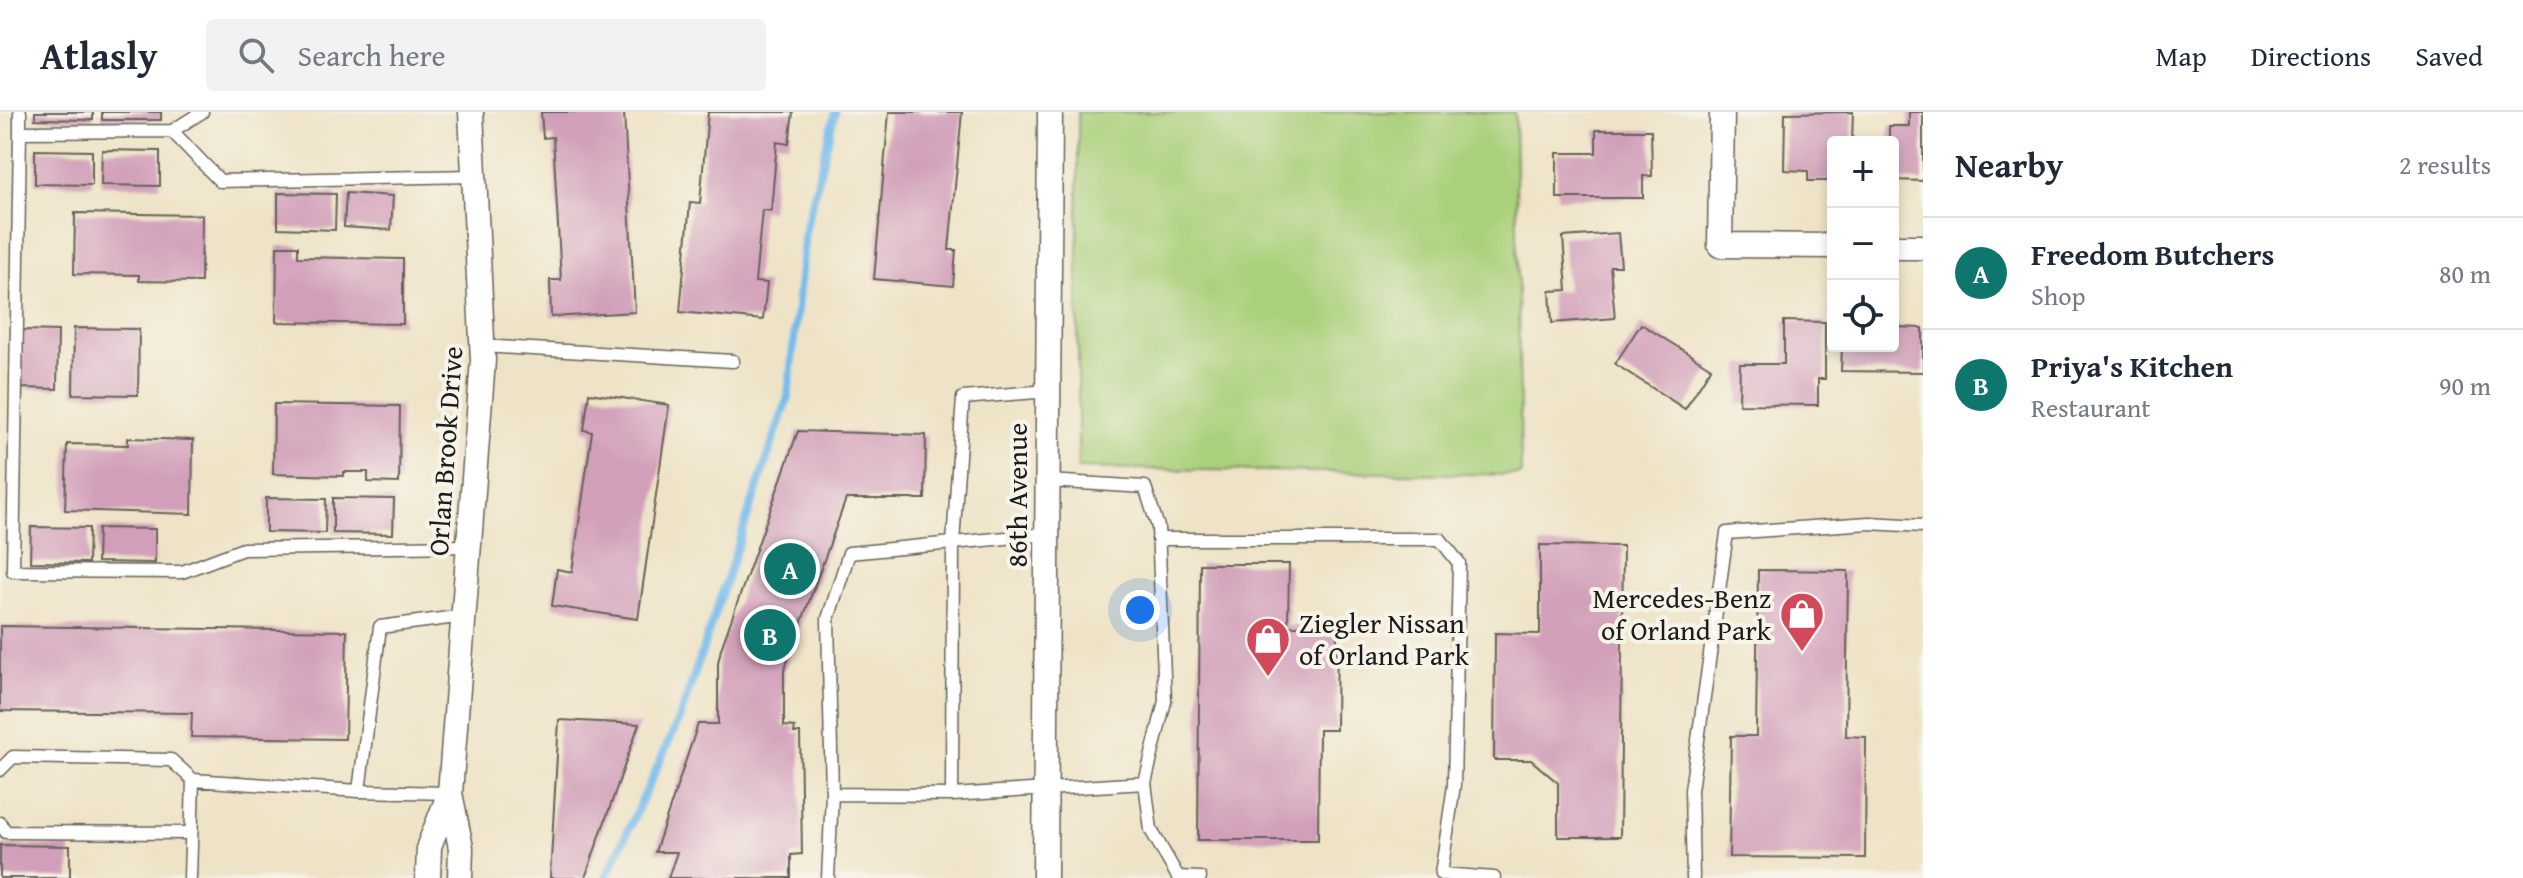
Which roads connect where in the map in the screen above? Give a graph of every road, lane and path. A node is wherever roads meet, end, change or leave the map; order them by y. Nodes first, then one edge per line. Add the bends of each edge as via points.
1 (20, 112) edge
2 (202, 112) edge
3 (471, 112) edge
4 (1050, 112) edge
5 (1722, 112) edge
6 (172, 131) junction
7 (20, 132) junction
8 (474, 176) junction
9 (1827, 246) edge
10 (1899, 247) edge
11 (1923, 247) edge
12 (482, 346) junction
13 (733, 361) dead end
14 (1048, 391) junction
15 (1048, 481) junction
16 (1923, 526) edge
17 (1047, 534) junction
18 (1158, 539) junction
19 (953, 543) junction
20 (469, 546) junction
21 (464, 616) junction
22 (0, 770) edge
23 (193, 780) junction
24 (1145, 783) junction
25 (1045, 790) junction
26 (359, 791) junction
27 (450, 793) junction
28 (832, 794) junction
29 (952, 795) junction
30 (0, 823) edge
31 (191, 833) junction
32 (1437, 877) edge
33 (190, 878) edge
34 (428, 878) edge
35 (460, 878) edge
36 (828, 878) edge
37 (1045, 878) edge
38 (1200, 878) edge
39 (1494, 878) edge
40 (1693, 878) edge

1 - 7 lane
2 - 6 lane
3 - 8 street, Orlan Brook Drive
4 - 14 street, 86th Avenue
5 - 9 street via 1720,245
6 - 7 lane
6 - 8 lane via 220,181
7 - 20 lane via 13,571 182,572 243,549
8 - 12 street, Orlan Brook Drive
10 - 11 street
12 - 13 lane
12 - 20 street, Orlan Brook Drive
14 - 15 street, 86th Avenue
14 - 19 lane via 963,398
15 - 17 street, 86th Avenue
15 - 18 lane via 1145,487
16 - 40 lane via 1869,523 1727,533 1691,790
17 - 19 lane
17 - 25 street, 86th Avenue
18 - 24 lane via 1165,701
18 - 32 lane via 1440,539 1459,563 1454,785
19 - 28 lane via 849,553 828,619
19 - 29 lane
20 - 21 street, Orlan Brook Drive
21 - 26 lane via 380,627
21 - 27 street, Orlan Brook Drive
22 - 23 lane via 13,757 171,760
23 - 26 lane
23 - 31 lane
24 - 25 lane
24 - 38 lane via 1151,830 1178,877
25 - 29 lane
25 - 37 street, 86th Avenue
26 - 27 lane
27 - 34 street, Orlan Brook Drive via 429,846
27 - 35 street, Orlan Brook Drive via 461,848
28 - 29 lane
28 - 36 lane
30 - 31 lane via 6,832
31 - 33 lane
32 - 39 lane

